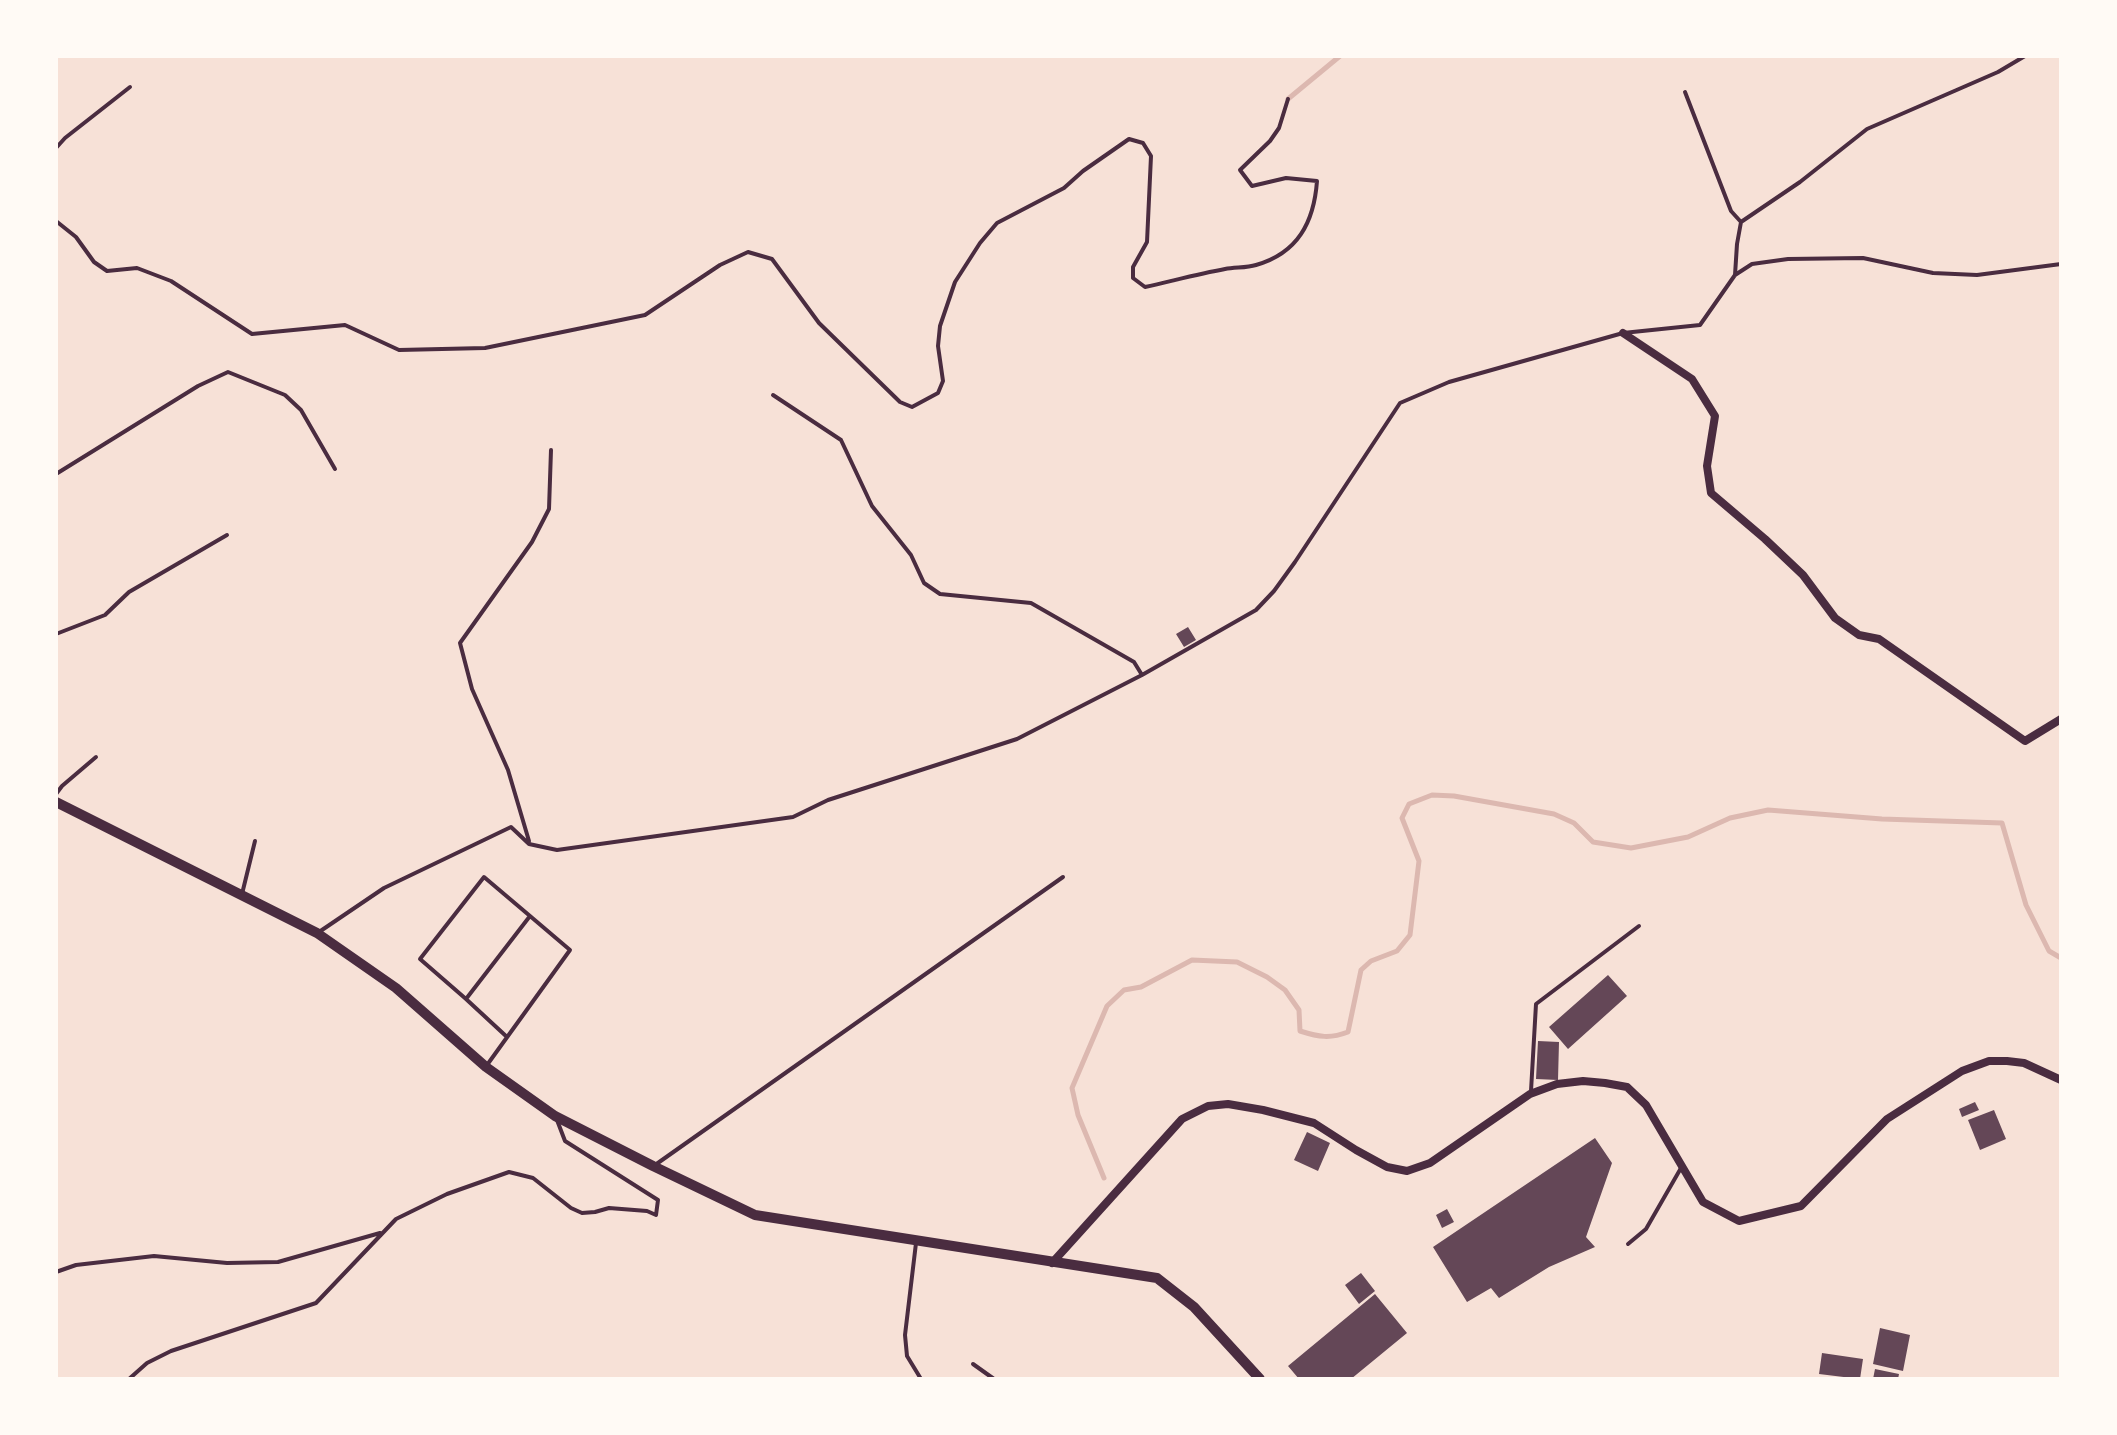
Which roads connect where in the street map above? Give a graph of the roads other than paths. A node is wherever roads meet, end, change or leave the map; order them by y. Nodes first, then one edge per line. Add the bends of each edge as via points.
1 (2025, 56) edge
2 (130, 87) dead end
3 (1685, 92) dead end
4 (1288, 99) dead end
5 (56, 148) edge
6 (56, 221) edge
7 (1741, 222) junction
8 (2061, 264) edge
9 (1735, 275) junction
10 (1623, 333) junction
11 (773, 395) dead end
12 (551, 450) dead end
13 (335, 469) dead end
14 (56, 474) edge
15 (227, 535) dead end
16 (56, 634) edge
17 (1142, 675) junction
18 (2061, 719) edge
19 (96, 757) dead end
20 (56, 794) edge
21 (56, 802) edge
22 (255, 841) dead end
23 (529, 844) junction
24 (1063, 877) dead end
25 (242, 897) junction
26 (530, 916) junction
27 (1639, 926) dead end
28 (317, 933) junction
29 (466, 999) junction
30 (507, 1037) junction
31 (486, 1067) junction
32 (2061, 1080) edge
33 (1530, 1094) junction
34 (555, 1116) junction
35 (1682, 1165) junction
36 (653, 1166) junction
37 (382, 1233) junction
38 (916, 1240) junction
39 (1628, 1244) dead end
40 (1052, 1263) junction
41 (56, 1272) edge
42 (973, 1364) dead end
43 (129, 1379) edge
44 (921, 1379) edge
45 (994, 1379) edge
46 (1260, 1379) edge

1 - 7 lane via 1867,129
2 - 5 lane
3 - 7 lane via 1731,211
4 - 6 lane via 1279,128 1240,170 1252,186 1286,178 1317,181 1306,228 1279,256 1255,266 1145,287 1133,278 1147,242 1151,156 1143,143 1129,139 1064,188 997,223 980,243 955,282 940,326 943,381 938,393 912,407 900,402 819,323 772,259 748,252 645,315 485,348 399,350 345,325 252,334 171,281 137,268 107,271
7 - 9 lane
8 - 9 lane via 1977,275 1933,273 1863,258 1788,259 1752,264
9 - 10 lane via 1700,325
10 - 17 lane via 1449,382 1400,403 1256,610
10 - 18 street via 1692,379 1715,416 1707,466 1711,493 1803,575 1835,618 1859,635 1879,639 2025,741
11 - 17 lane via 841,440 872,506 911,555 924,583 940,594 1031,603 1134,662
12 - 23 lane via 549,509 532,542 460,643 472,689 508,770
13 - 14 lane via 301,410 285,395 228,372
15 - 16 lane via 129,592 105,615
17 - 23 lane via 1017,739 828,800 793,817 557,850
19 - 20 lane
21 - 25 street
22 - 25 lane
23 - 28 lane via 511,827 384,888
24 - 36 lane
25 - 28 street
26 - 29 lane
26 - 29 lane via 484,877 420,959
26 - 30 lane via 570,950
27 - 33 lane via 1536,1004
28 - 31 street via 396,988
29 - 30 lane
30 - 31 lane
31 - 34 street
32 - 35 street via 2007,1061 1962,1071 1887,1119 1801,1206 1739,1221 1703,1202
33 - 35 street via 1583,1081 1627,1087 1646,1105
33 - 40 street via 1430,1163 1407,1171 1387,1167 1314,1123 1228,1104 1208,1106 1182,1119
34 - 36 street
34 - 37 lane via 565,1141 658,1200 656,1215 609,1208 582,1213 533,1178 509,1172 447,1194 396,1219
35 - 39 lane via 1646,1229
36 - 38 street via 755,1215
37 - 41 lane via 278,1262 154,1256
37 - 43 lane via 316,1303 171,1351
38 - 40 street
38 - 44 lane via 905,1335 907,1356
40 - 46 street via 1157,1278 1194,1307
42 - 45 lane

